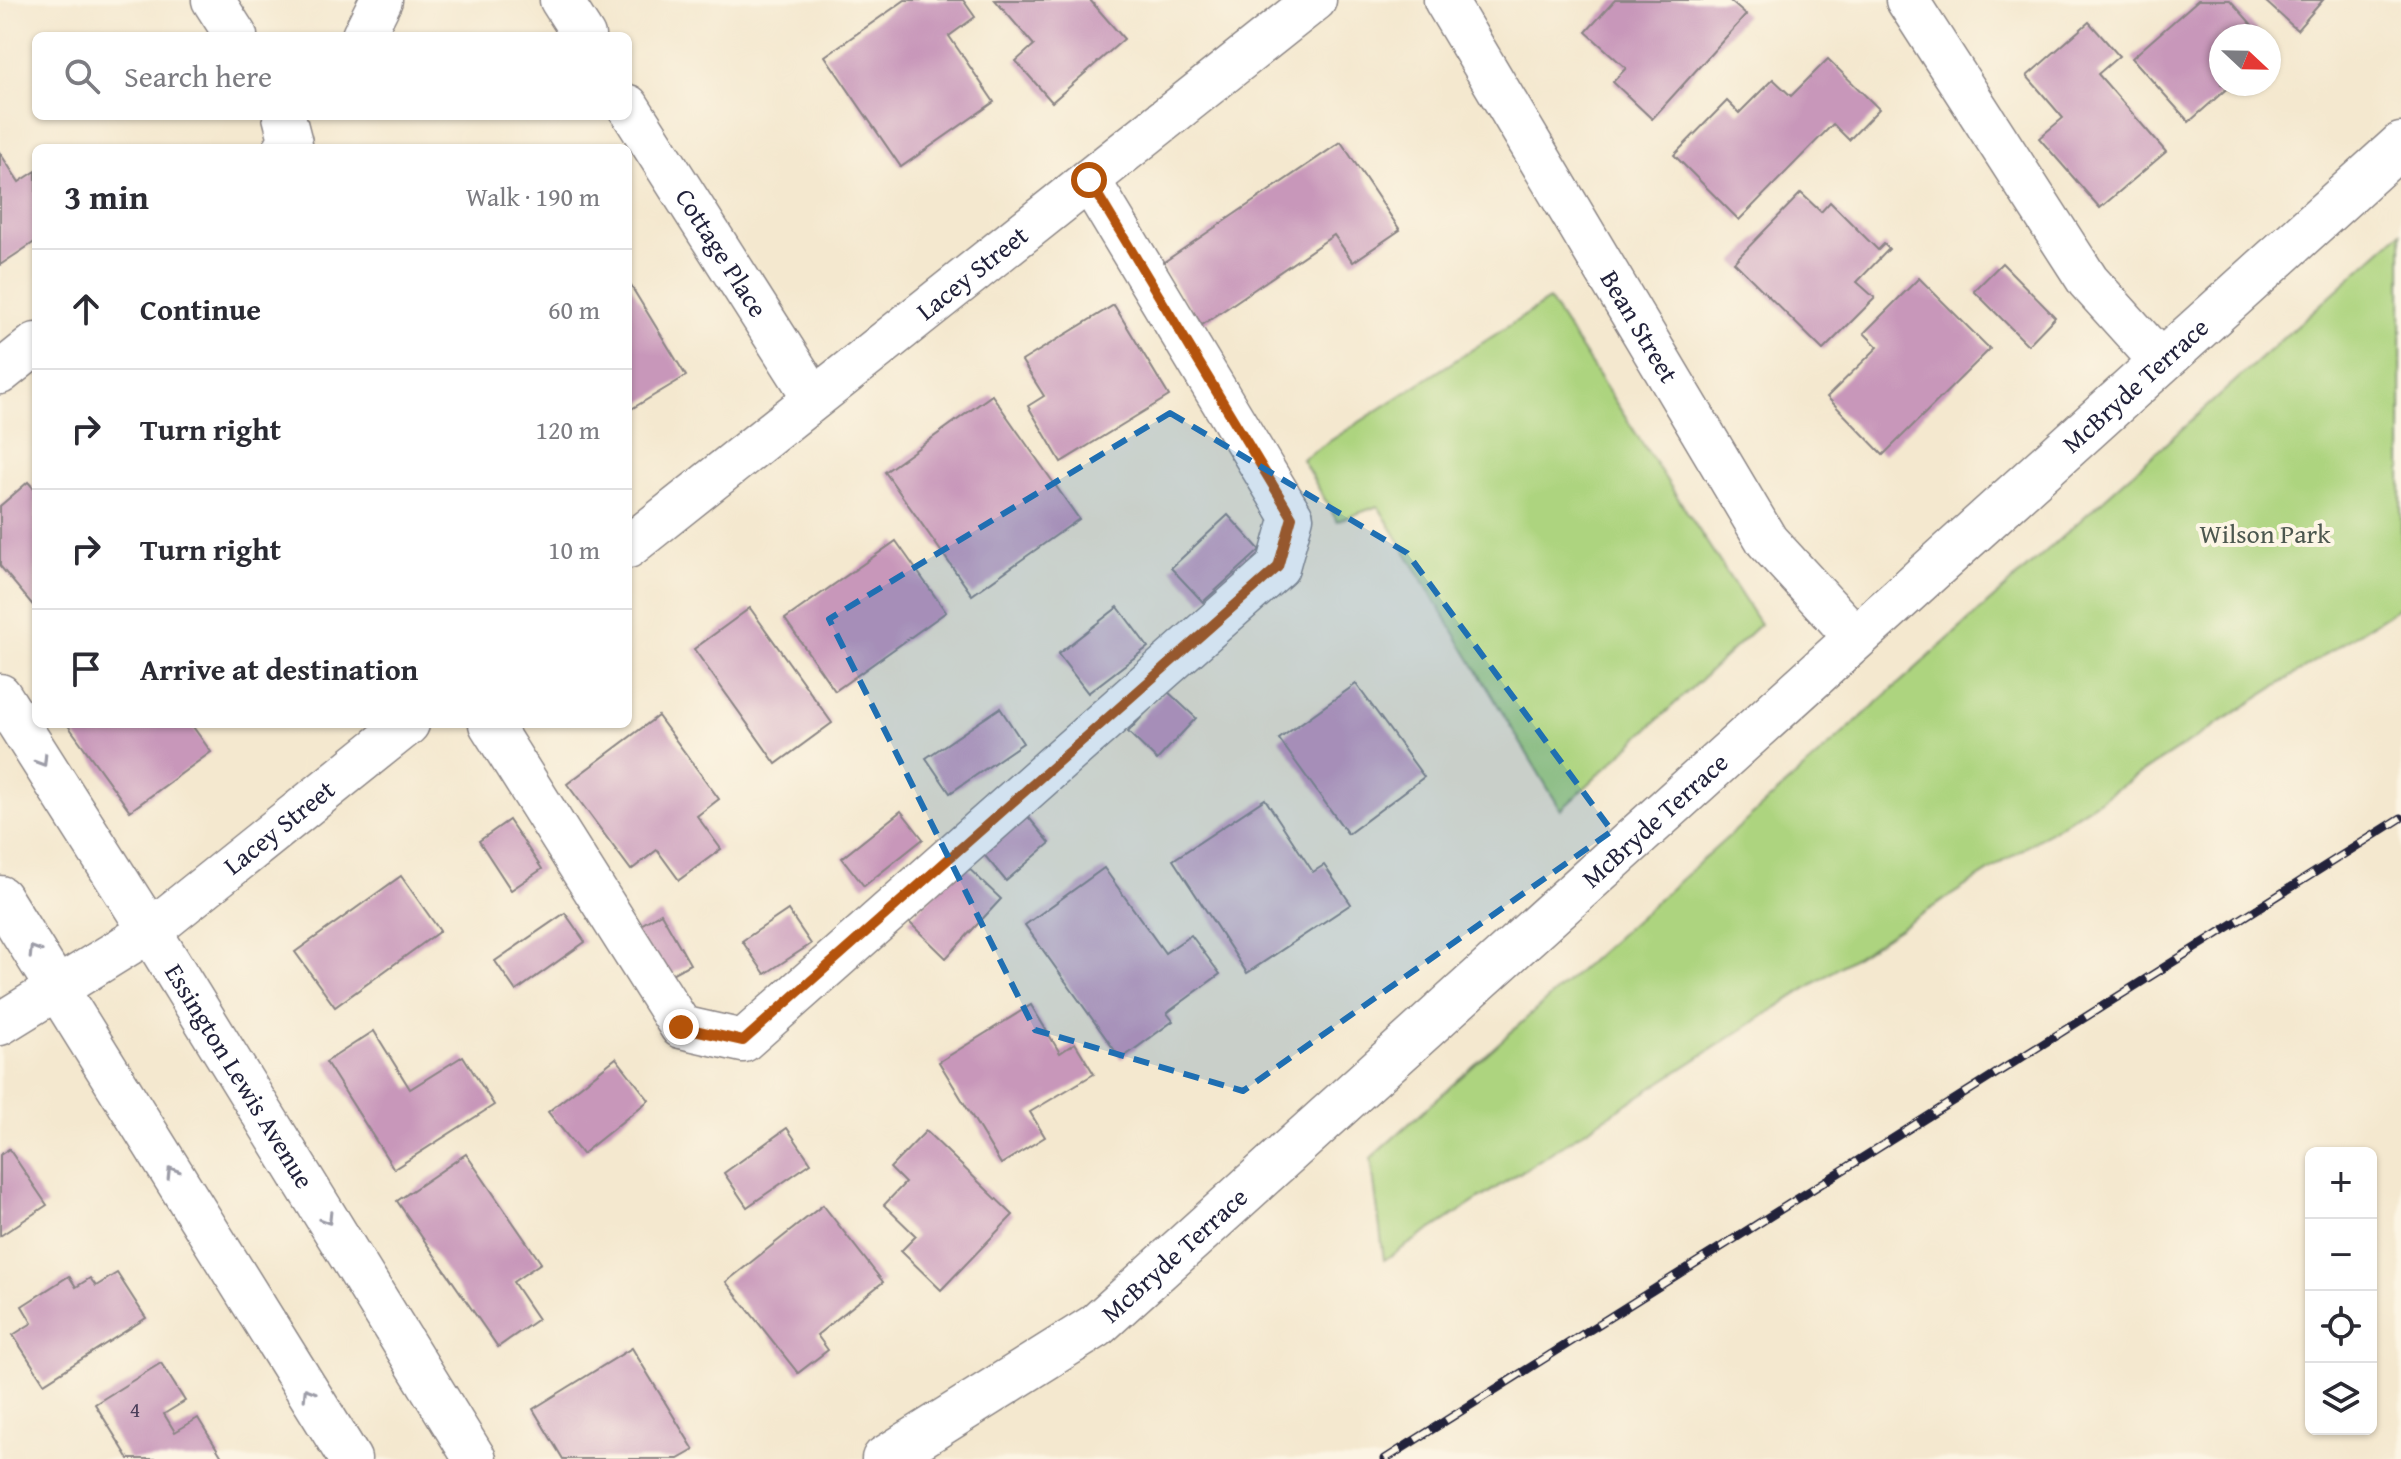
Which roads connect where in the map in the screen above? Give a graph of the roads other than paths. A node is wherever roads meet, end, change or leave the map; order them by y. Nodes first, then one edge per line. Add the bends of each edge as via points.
1 (213, 0) edge
2 (381, 0) edge
3 (561, 0) edge
4 (1315, 0) edge
5 (1445, 0) edge
6 (1908, 0) edge
7 (233, 32) edge
8 (365, 32) edge
9 (581, 32) edge
10 (632, 112) edge
11 (285, 120) edge
12 (290, 144) edge
13 (2401, 145) edge
14 (1089, 180) junction
15 (32, 347) edge
16 (2161, 362) junction
17 (0, 373) edge
18 (814, 398) junction
19 (632, 544) edge
20 (1856, 638) junction
21 (0, 695) edge
22 (403, 728) edge
23 (493, 728) edge
24 (0, 897) edge
25 (150, 931) junction
26 (58, 987) junction
27 (0, 1024) edge
28 (350, 1459) edge
29 (475, 1459) edge
30 (884, 1459) edge

1 - 7 street
2 - 8 street
3 - 9 street
4 - 14 street, Lacey Street
5 - 20 street, Bean Street via 1767,541
6 - 16 street via 2088,281
10 - 18 street, Cottage Place
11 - 12 street
13 - 16 main road, McBryde Terrace
14 - 18 street, Lacey Street
14 - 23 street via 1292,517 1278,567 743,1041 681,1027
15 - 17 street
16 - 20 main road, McBryde Terrace
18 - 19 street, Lacey Street
20 - 30 main road, McBryde Terrace via 1096,1326
21 -> 25 street, Essington Lewis Avenue
22 - 25 street, Lacey Street
26 -> 24 street
25 - 26 street, Lacey Street
25 -> 29 street, Essington Lewis Avenue
26 - 27 street, Lacey Street
28 -> 26 street

